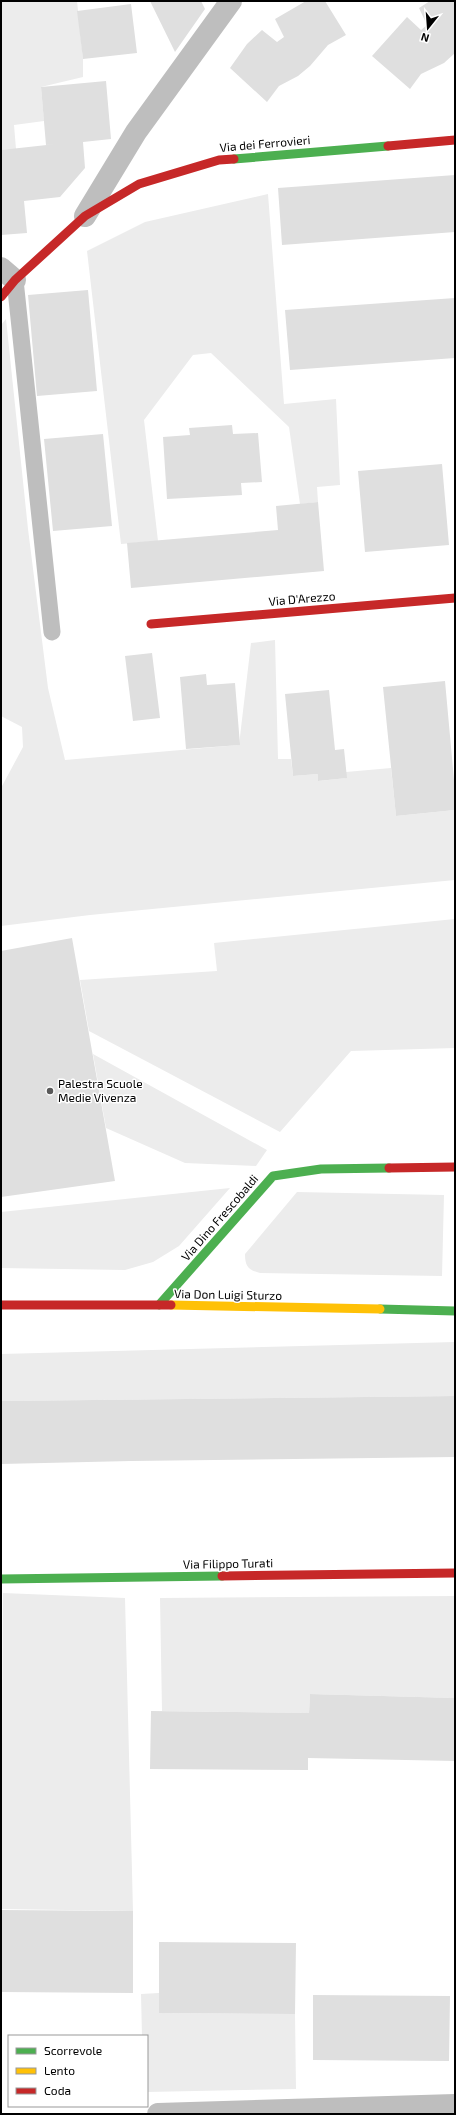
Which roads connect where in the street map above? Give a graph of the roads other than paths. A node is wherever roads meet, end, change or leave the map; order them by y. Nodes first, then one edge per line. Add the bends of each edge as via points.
1 (231, 1) edge
2 (455, 140) edge
3 (85, 216) junction
4 (8, 274) edge
5 (1, 297) edge
6 (455, 598) edge
7 (151, 624) dead end
8 (52, 632) dead end
9 (455, 1168) edge
10 (1, 1305) edge
11 (160, 1305) junction
12 (455, 1312) edge
13 (455, 1573) edge
14 (1, 1579) edge
15 (455, 2105) edge
16 (158, 2114) edge

1 - 3 street via 136,132
2 - 3 street, Via dei Ferrovieri via 219,160 139,184
3 - 4 street, Via dei Ferrovieri
4 - 5 street, Via dei Ferrovieri
4 - 8 lane
6 - 7 street, Via D'Arezzo
9 - 11 street, Via Dino Frescobaldi via 321,1169 273,1176
10 - 11 street, Via Don Luigi Sturzo
11 - 12 street, Via Don Luigi Sturzo
13 - 14 street, Via Filippo Turati
15 - 16 street

